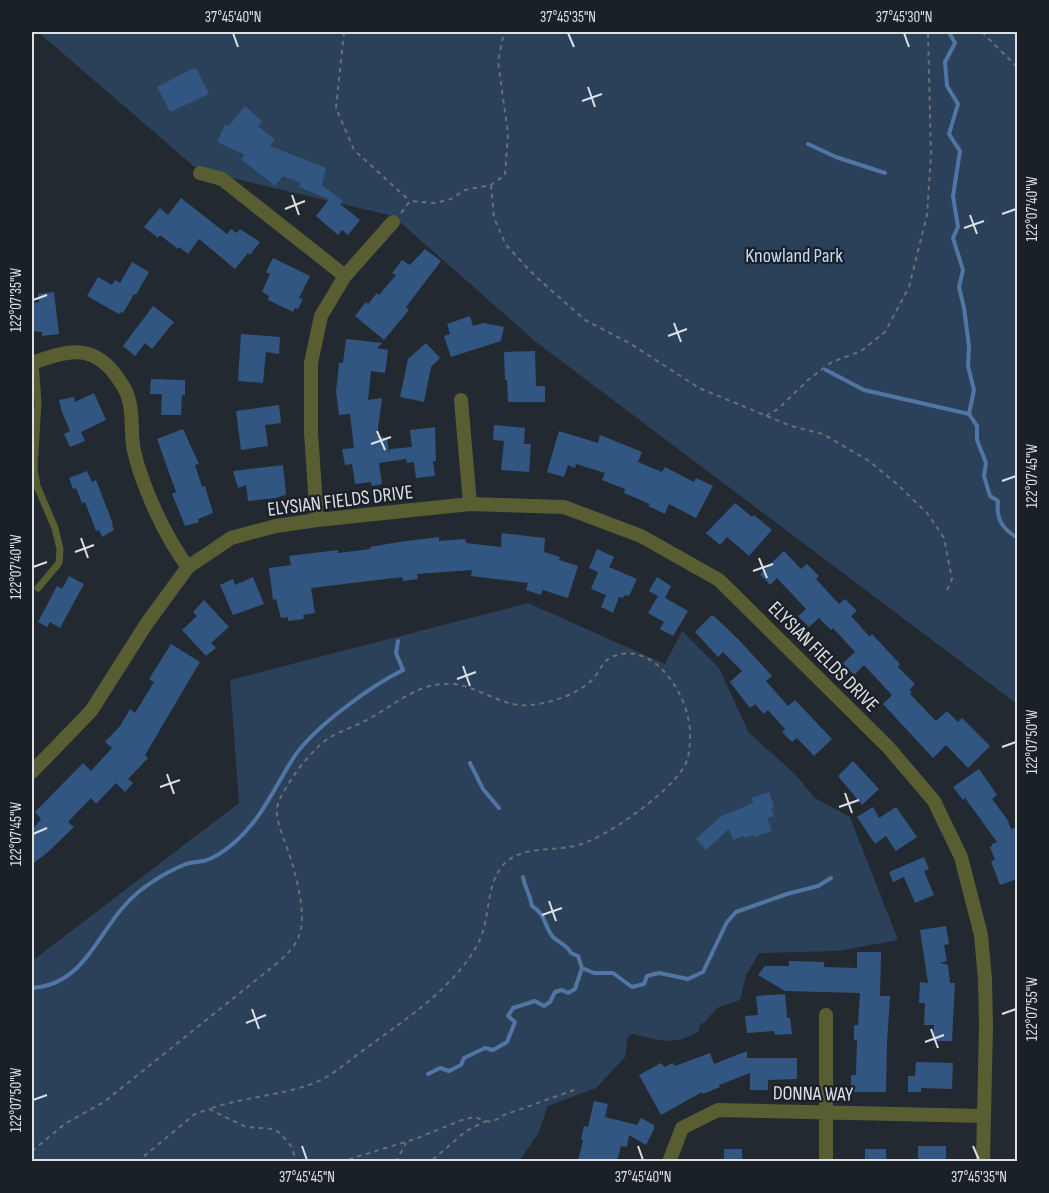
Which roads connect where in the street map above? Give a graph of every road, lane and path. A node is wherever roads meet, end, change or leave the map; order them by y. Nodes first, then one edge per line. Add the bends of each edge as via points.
1 (344, 32) edge
2 (504, 32) edge
3 (928, 32) edge
4 (982, 32) edge
5 (1017, 68) edge
6 (200, 173) dead end
7 (491, 185) junction
8 (410, 201) junction
9 (393, 222) joint
10 (345, 276) junction
11 (33, 363) edge
12 (461, 400) dead end
13 (765, 416) junction
14 (470, 504) junction
15 (317, 520) junction
16 (188, 567) junction
17 (38, 588) dead end
18 (946, 592) dead end
19 (32, 772) edge
20 (826, 1015) dead end
21 (577, 1089) dead end
22 (209, 1109) junction
23 (826, 1114) junction
24 (984, 1116) junction
25 (486, 1121) junction
26 (407, 1141) junction
27 (32, 1151) edge
28 (137, 1161) edge
29 (297, 1161) edge
30 (340, 1161) edge
31 (396, 1161) edge
32 (430, 1161) edge
33 (669, 1161) edge
34 (826, 1161) edge
35 (983, 1161) edge

1 - 8 path via 336,108 354,150
2 - 7 path via 498,61 508,134 505,175
3 - 13 path via 932,156 927,215 909,287 885,332 861,351 832,362
4 - 5 path
6 - 10 street via 222,179
7 - 8 path via 465,190 435,203
7 - 13 path via 494,218 506,245 585,320 699,388
8 - 9 path
9 - 10 street
10 - 15 street via 321,316 311,363
11 - 16 street via 73,352 92,353 120,381 129,397 133,450 143,483
11 - 17 lane via 38,402 34,468 60,549 59,563
12 - 14 street
13 - 18 path via 823,434 869,461 927,513 944,538 952,579
14 - 15 street, ELYSIAN FIELDS DRIVE
14 - 24 street, ELYSIAN FIELDS DRIVE via 564,507 641,536 719,580 888,747 934,801 961,857 981,935 986,1025
15 - 16 street, ELYSIAN FIELDS DRIVE via 231,538
16 - 19 street, ELYSIAN FIELDS DRIVE via 90,711
20 - 23 street
21 - 25 path
22 - 27 path via 306,1086 339,1070 426,1003 458,972 483,935 494,880 509,859 523,852 588,842 633,814 675,779 688,757 690,734 685,706 670,677 642,656 625,654 606,660 592,680 576,692 530,705 509,704 461,685 434,685 408,693 371,718 326,740 281,795 276,813 301,911 301,930 295,944 264,974 104,1102 66,1123
22 - 28 path via 195,1114
22 - 29 path via 246,1127 280,1133
23 - 24 street, DONNA WAY
23 - 33 street, DONNA WAY via 718,1110 682,1128
23 - 34 street
24 - 35 street, ELYSIAN FIELDS DRIVE
25 - 26 path via 474,1117
25 - 32 path via 466,1131
26 - 30 path
26 - 31 path

